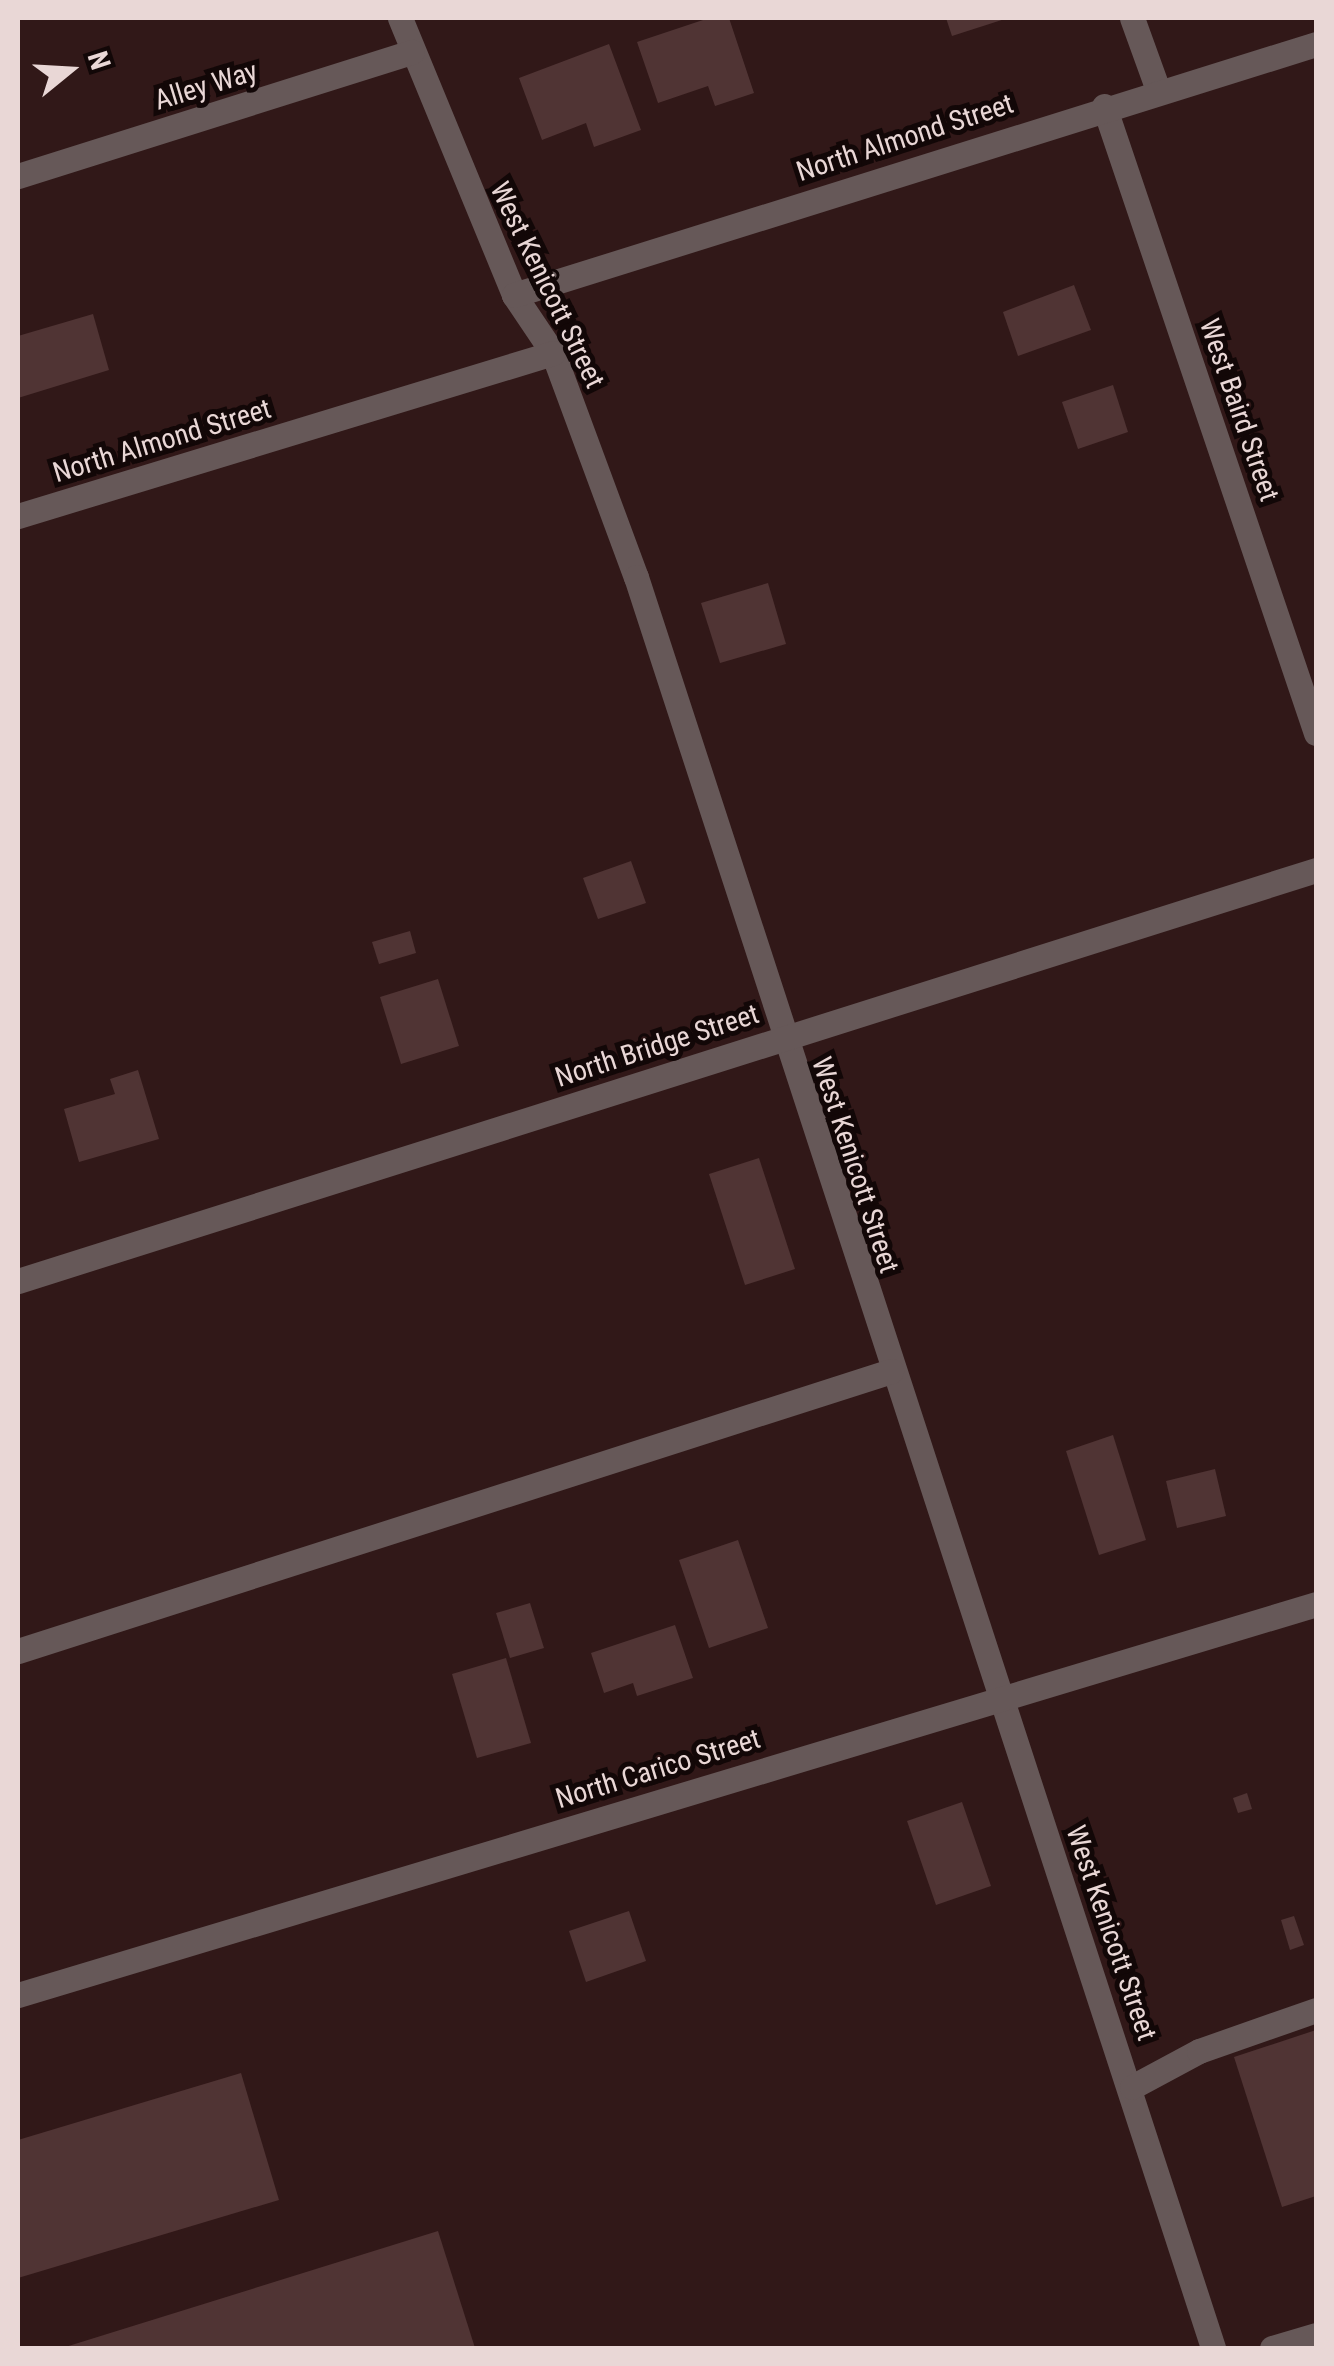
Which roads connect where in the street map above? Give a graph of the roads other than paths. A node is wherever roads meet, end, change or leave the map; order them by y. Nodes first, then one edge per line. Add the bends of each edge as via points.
1 (400, 18) edge
2 (1132, 18) edge
3 (1316, 44) edge
4 (412, 52) junction
5 (1158, 90) junction
6 (1104, 106) junction
7 (18, 176) edge
8 (514, 295) junction
9 (552, 353) junction
10 (18, 516) edge
11 (1316, 734) edge
12 (1316, 870) edge
13 (782, 1037) junction
14 (18, 1282) edge
15 (891, 1371) junction
16 (1316, 1604) edge
17 (18, 1652) edge
18 (997, 1695) junction
19 (18, 1995) edge
20 (1316, 2010) edge
21 (1132, 2086) junction
22 (1316, 2335) edge
23 (1213, 2348) edge
24 (1272, 2348) edge

1 - 4 street, West Kenicott Street
2 - 5 street
3 - 5 street, North Almond Street
4 - 7 street, Alley Way
4 - 8 street, West Kenicott Street
5 - 6 street, North Almond Street
6 - 8 street, North Almond Street
6 - 11 street, West Baird Street
8 - 9 street, West Kenicott Street
9 - 10 street, North Almond Street
9 - 13 street, West Kenicott Street via 636,577
12 - 13 street, North Bridge Street
13 - 14 street, North Bridge Street
13 - 15 street, West Kenicott Street
15 - 17 street
15 - 18 street, West Kenicott Street
16 - 18 street, North Carico Street
18 - 19 street, North Carico Street
18 - 21 street, West Kenicott Street
20 - 21 street via 1200,2051
21 - 23 street, West Kenicott Street
22 - 24 street

